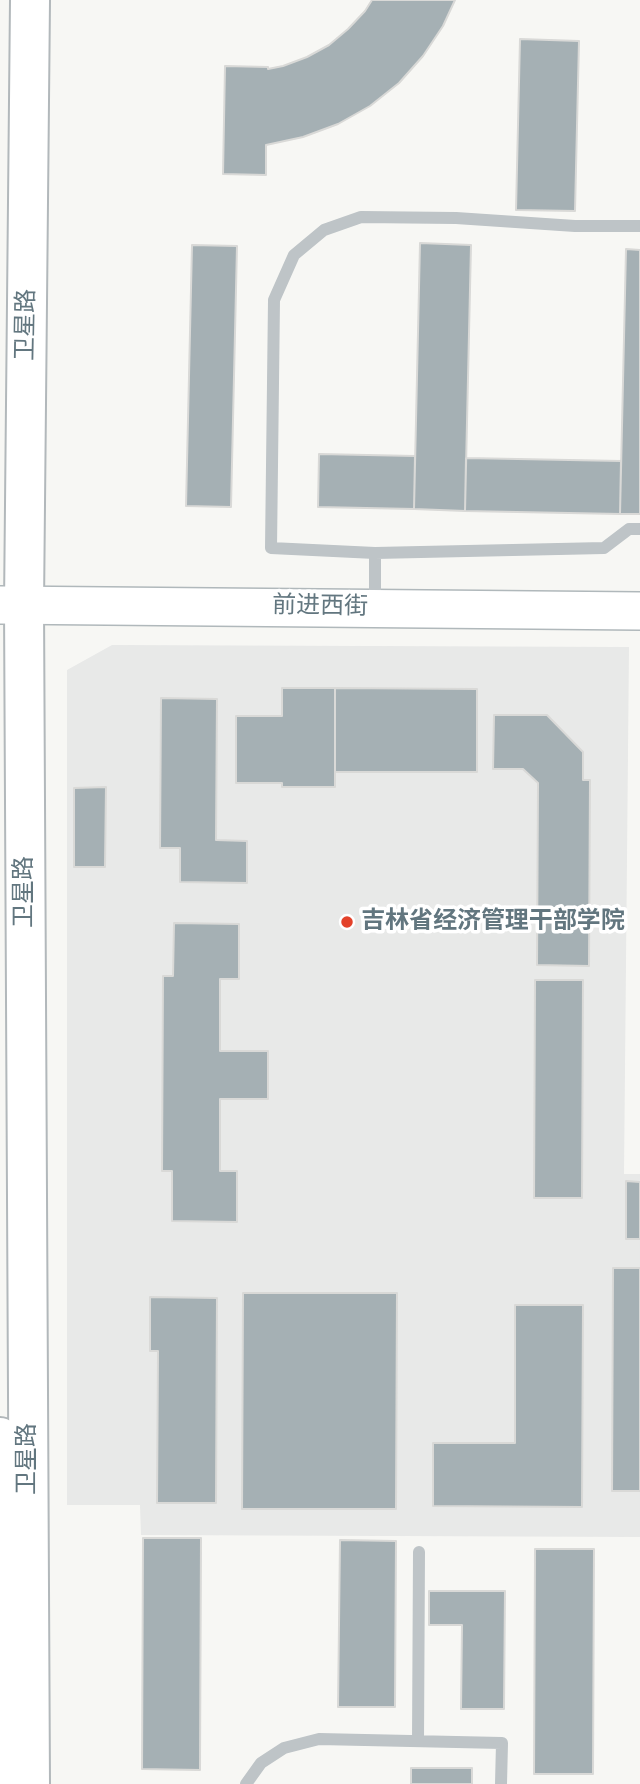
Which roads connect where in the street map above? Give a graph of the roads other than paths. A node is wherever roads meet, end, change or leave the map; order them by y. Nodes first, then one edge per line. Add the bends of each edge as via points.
1 (30, 0) edge
2 (640, 226) edge
3 (640, 529) edge
4 (375, 554) junction
5 (12, 605) edge
6 (375, 608) junction
7 (640, 611) edge
8 (0, 1437) edge
9 (419, 1552) dead end
10 (418, 1741) junction
11 (10, 1784) edge
12 (30, 1784) edge
13 (246, 1784) edge
14 (501, 1784) edge

1 - 5 main road, 卫星路
2 - 4 lane via 360,217 324,230 294,255 274,300 271,548
3 - 4 lane via 629,529 604,548
4 - 6 lane
5 - 6 street, 前进西街
5 - 12 main road, 卫星路
6 - 7 street, 前进西街
8 - 11 main road
9 - 10 lane
10 - 13 lane via 318,1739 284,1748 261,1763
10 - 14 lane via 502,1743

